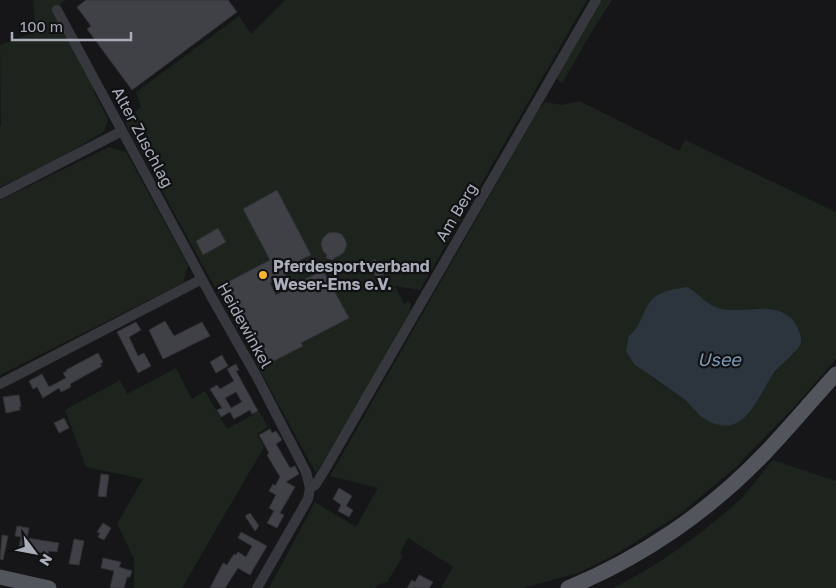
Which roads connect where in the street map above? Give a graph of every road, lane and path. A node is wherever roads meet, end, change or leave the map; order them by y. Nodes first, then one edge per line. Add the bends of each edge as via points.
1 (596, 0) edge
2 (57, 10) dead end
3 (122, 130) junction
4 (0, 194) edge
5 (202, 279) junction
6 (836, 374) edge
7 (0, 384) edge
8 (310, 488) junction
9 (0, 577) edge
10 (48, 588) edge
11 (257, 588) edge
12 (568, 588) edge

1 - 8 street, Am Berg via 324,471
2 - 3 street, Alter Zuschlag
3 - 4 street
3 - 5 street, Alter Zuschlag
5 - 7 street, Heidewinkel
5 - 8 street, Heidewinkel via 257,377 306,472
6 - 12 main road via 764,454 683,524 593,578
8 - 11 street via 304,507
9 - 10 main road

